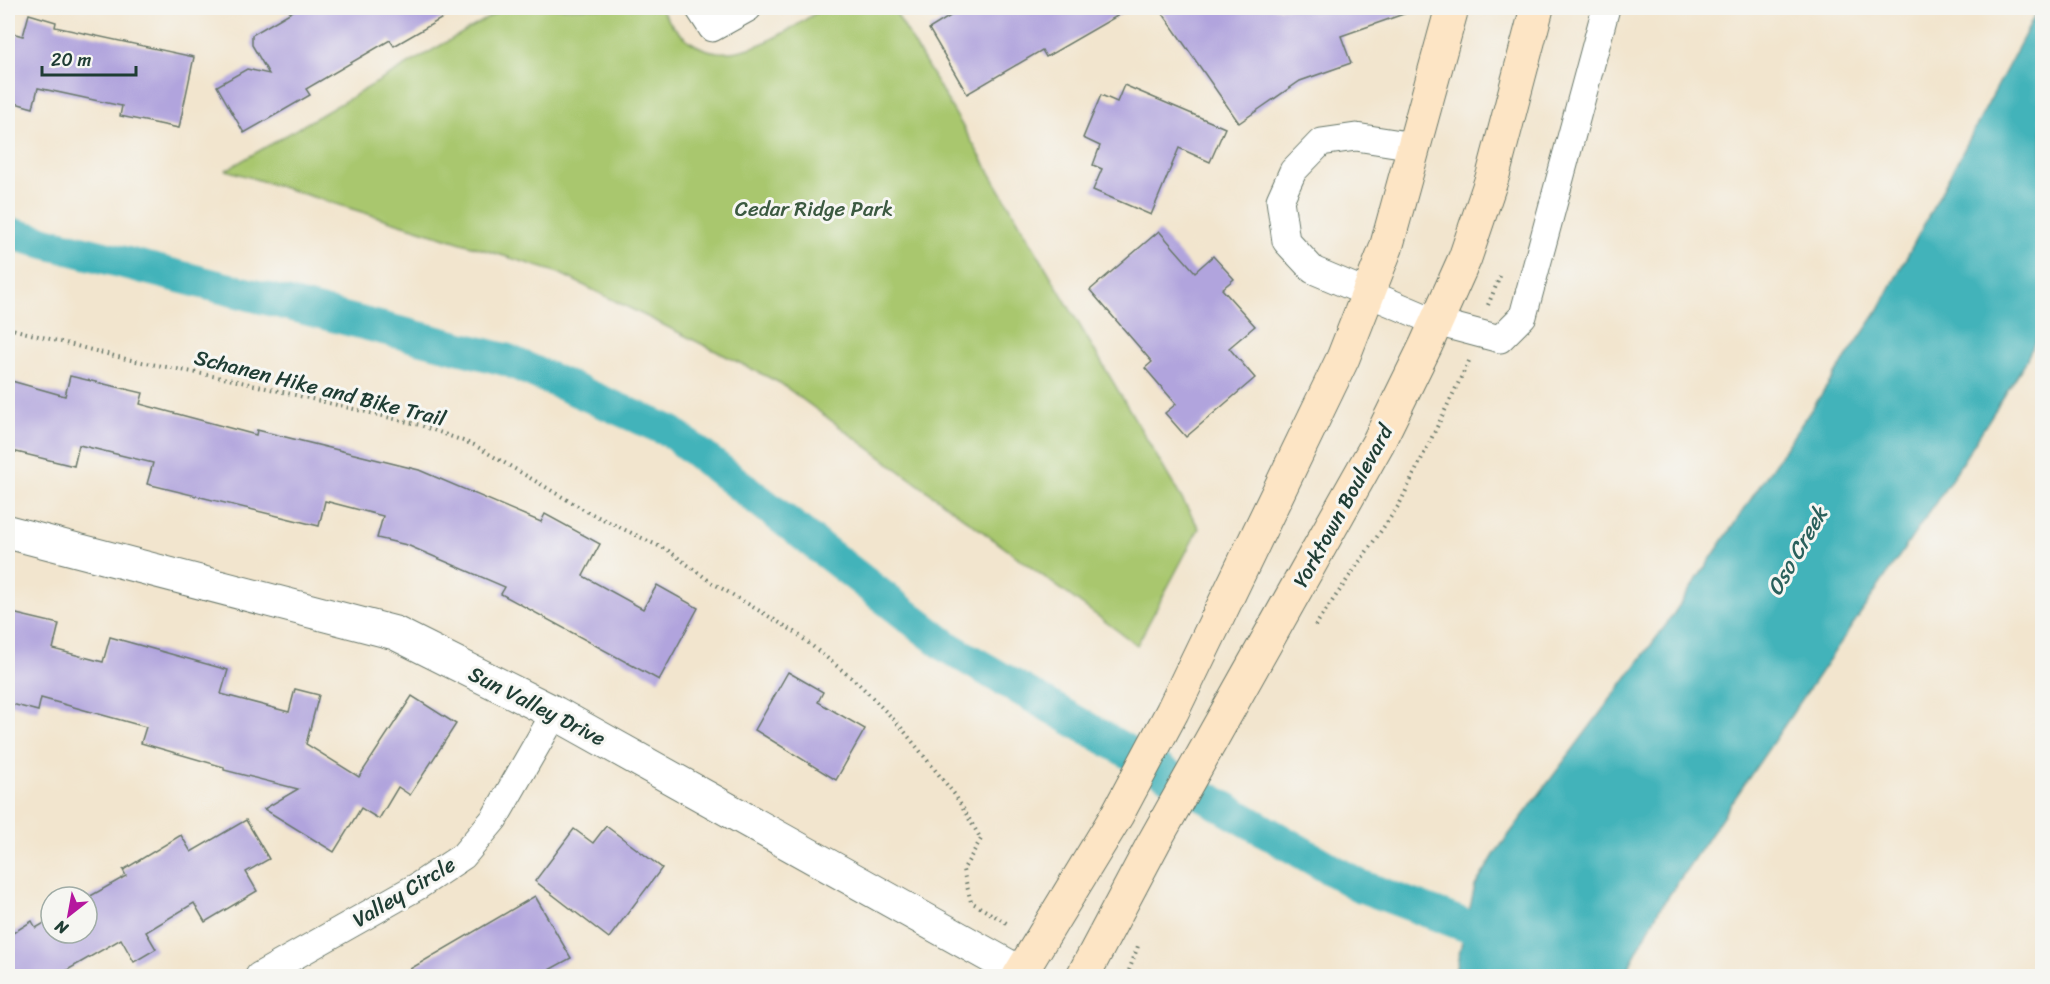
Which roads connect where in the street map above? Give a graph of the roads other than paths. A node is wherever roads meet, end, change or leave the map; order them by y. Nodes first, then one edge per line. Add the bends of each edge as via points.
1 (748, 8) edge
2 (1452, 8) edge
3 (1537, 8) edge
4 (1606, 8) edge
5 (705, 18) edge
6 (1414, 146) junction
7 (1369, 292) junction
8 (1436, 322) junction
9 (8, 532) edge
10 (555, 713) junction
11 (259, 976) edge
12 (1022, 976) edge
13 (1083, 976) edge

1 - 5 street
2 - 6 main road
3 - 8 main road, Yorktown Boulevard via 1493,175 1465,258
4 - 8 street via 1523,316 1500,339
6 - 7 main road via 1386,248
6 - 7 street via 1356,137 1321,142 1293,171 1280,200 1286,241 1306,263 1313,270
7 - 8 street
7 - 12 main road via 1343,358 1172,712
8 - 13 main road, Yorktown Boulevard via 1378,442 1211,738
9 - 10 street, Sun Valley Drive via 395,633
10 - 11 street, Valley Circle via 494,819 463,856 418,886
10 - 12 street, Sun Valley Drive

